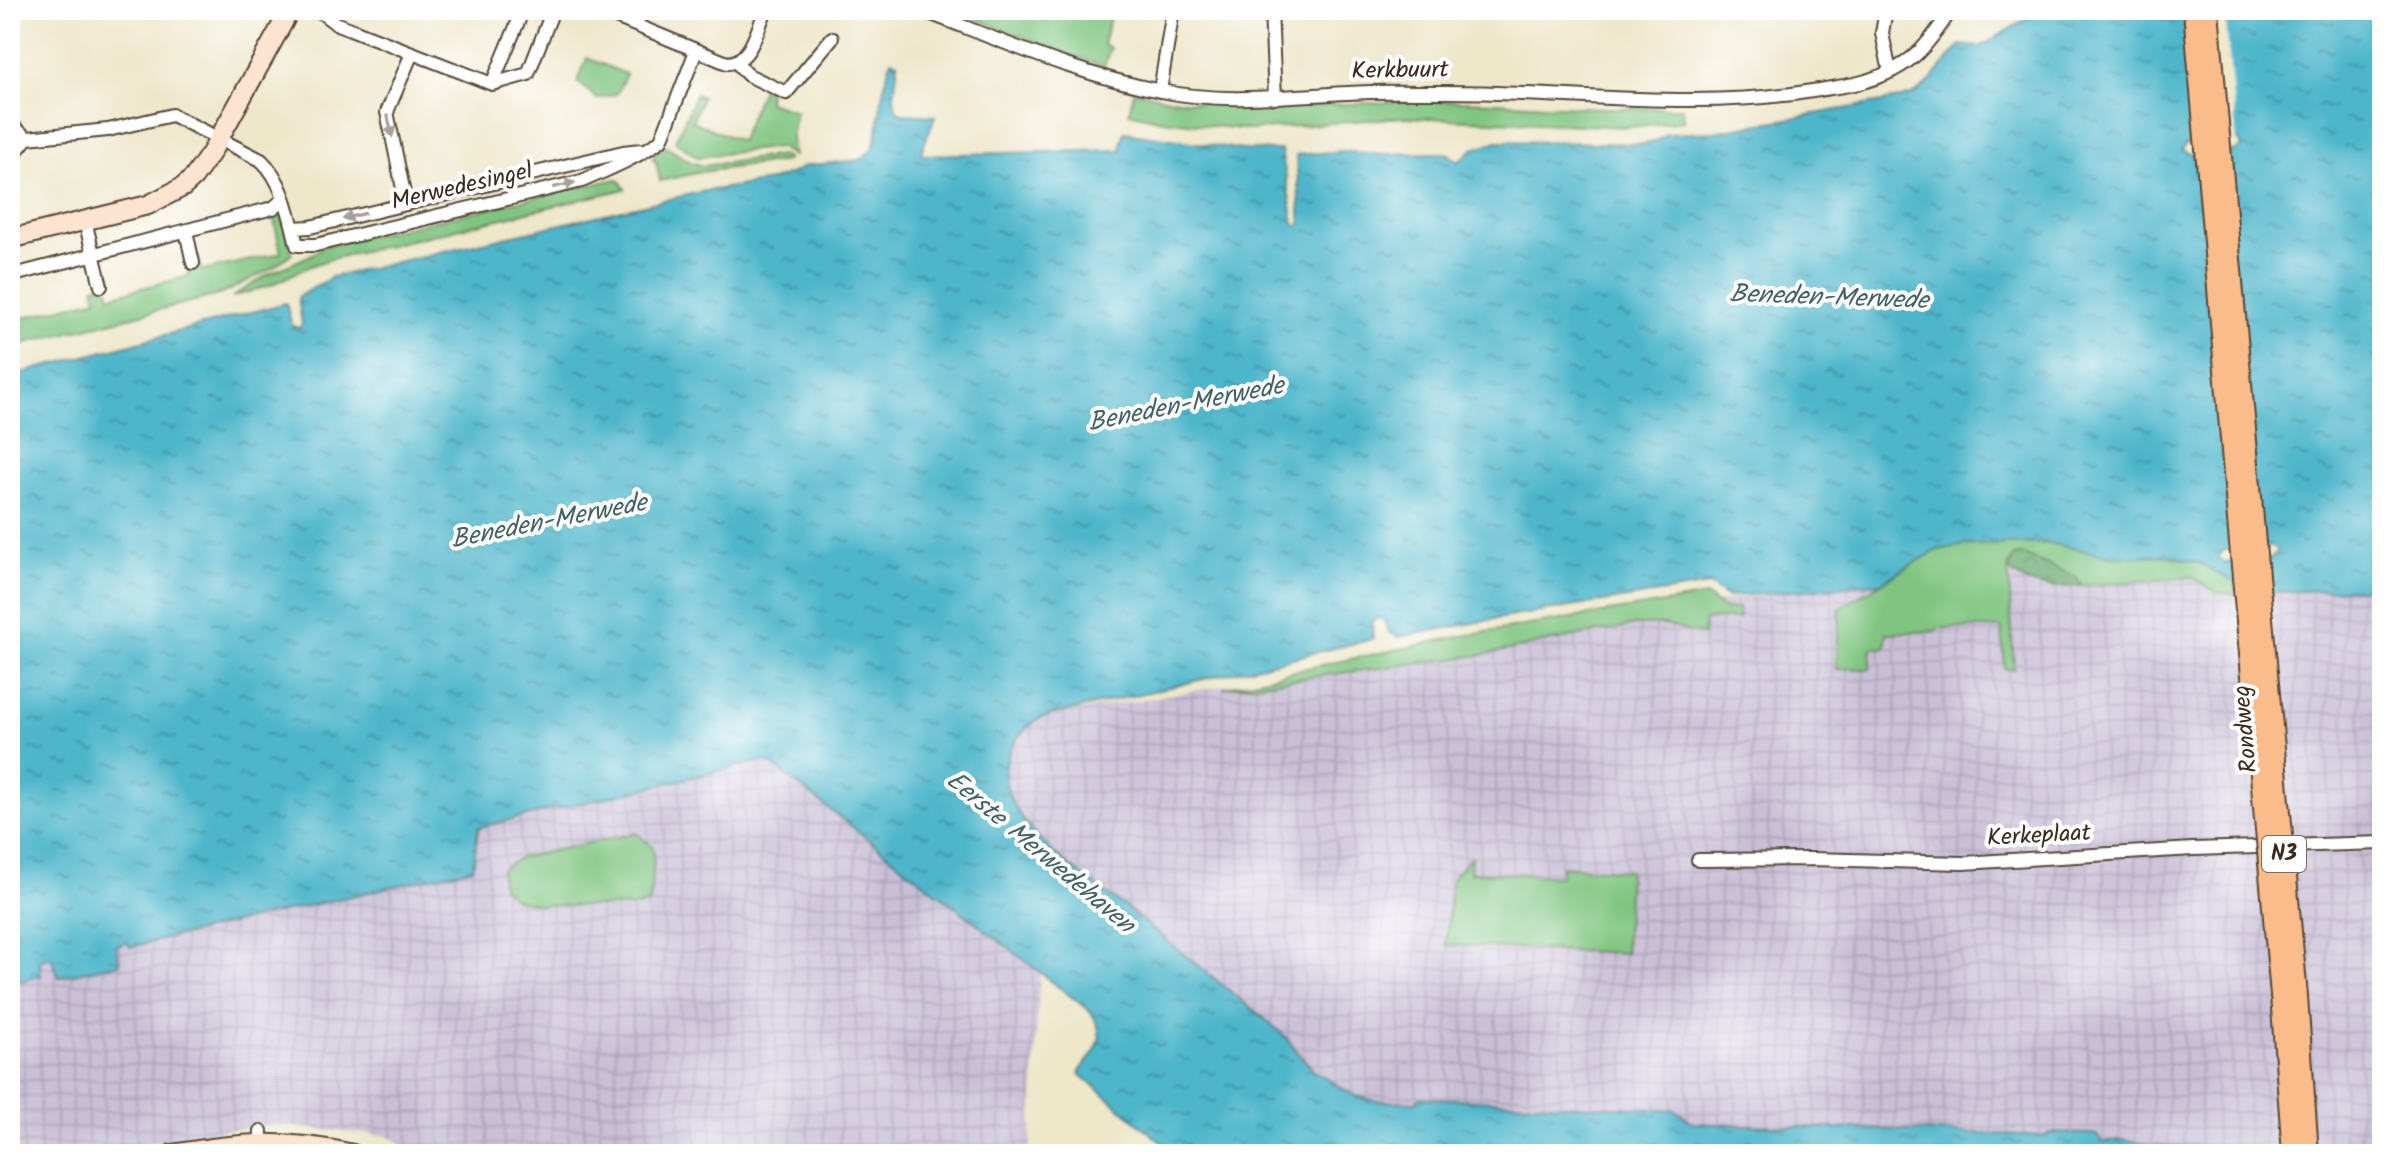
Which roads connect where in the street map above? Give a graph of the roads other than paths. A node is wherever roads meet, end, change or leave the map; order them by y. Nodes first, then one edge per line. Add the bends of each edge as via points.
1 (290, 10) edge
2 (318, 10) edge
3 (523, 10) edge
4 (553, 10) edge
5 (599, 10) edge
6 (766, 10) edge
7 (921, 10) edge
8 (1173, 10) edge
9 (1271, 10) edge
10 (1886, 10) edge
11 (1951, 10) edge
12 (2194, 10) edge
13 (2208, 10) edge
14 (832, 38) dead end
15 (696, 51) junction
16 (412, 53) junction
17 (737, 63) junction
18 (1890, 72) junction
19 (492, 84) junction
20 (1160, 91) junction
21 (1275, 98) junction
22 (10, 124) edge
23 (27, 138) junction
24 (220, 139) junction
25 (648, 149) junction
26 (10, 155) edge
27 (283, 200) junction
28 (406, 203) junction
29 (85, 221) junction
30 (293, 228) junction
31 (186, 231) junction
32 (10, 239) edge
33 (94, 254) junction
34 (193, 263) dead end
35 (10, 276) edge
36 (101, 286) dead end
37 (2226, 299) junction
38 (2382, 843) edge
39 (1698, 860) dead end
40 (260, 1143) edge
41 (172, 1154) edge
42 (353, 1154) edge
43 (2293, 1154) edge
44 (2308, 1154) edge

1 - 24 street
2 - 16 street via 335,23
3 - 19 street
4 - 19 street via 528,74
5 - 15 street
6 - 17 street via 746,56
7 - 20 street, Kerkbuurt via 1097,76
8 - 20 street
9 - 21 street
10 - 18 street via 1882,33
11 - 18 street, Kerkbuurt via 1922,52
12 - 37 main road, N3
13 - 37 main road, N3
14 - 17 street via 786,93 748,75
15 - 17 street
15 - 25 street, Merwedesingel via 661,140
16 - 19 street
16 -> 28 street via 387,112
18 - 21 street, Kerkbuurt via 1865,82 1791,95 1703,102 1442,92
20 - 21 street, Kerkbuurt
22 - 23 street
23 - 24 street, Merwedesingel via 108,130 172,115
23 - 26 street
24 - 27 street, Merwedesingel via 261,160 278,181
24 - 29 street via 183,187 148,205
25 - 28 street, Merwedesingel
30 -> 25 street, Merwedesingel via 297,245 316,245 582,181
27 - 30 street, Merwedesingel
27 - 31 street via 273,208
28 -> 30 street, Merwedesingel
29 - 32 street
29 - 33 street
31 - 33 street
31 - 34 street
33 - 35 street
33 - 36 street
37 - 43 main road, Rondweg / N3, bridge
37 - 44 main road, Rondweg / N3, bridge via 2297,996
38 - 39 street, Kerkeplaat via 1963,863
40 - 41 street
40 - 42 street

